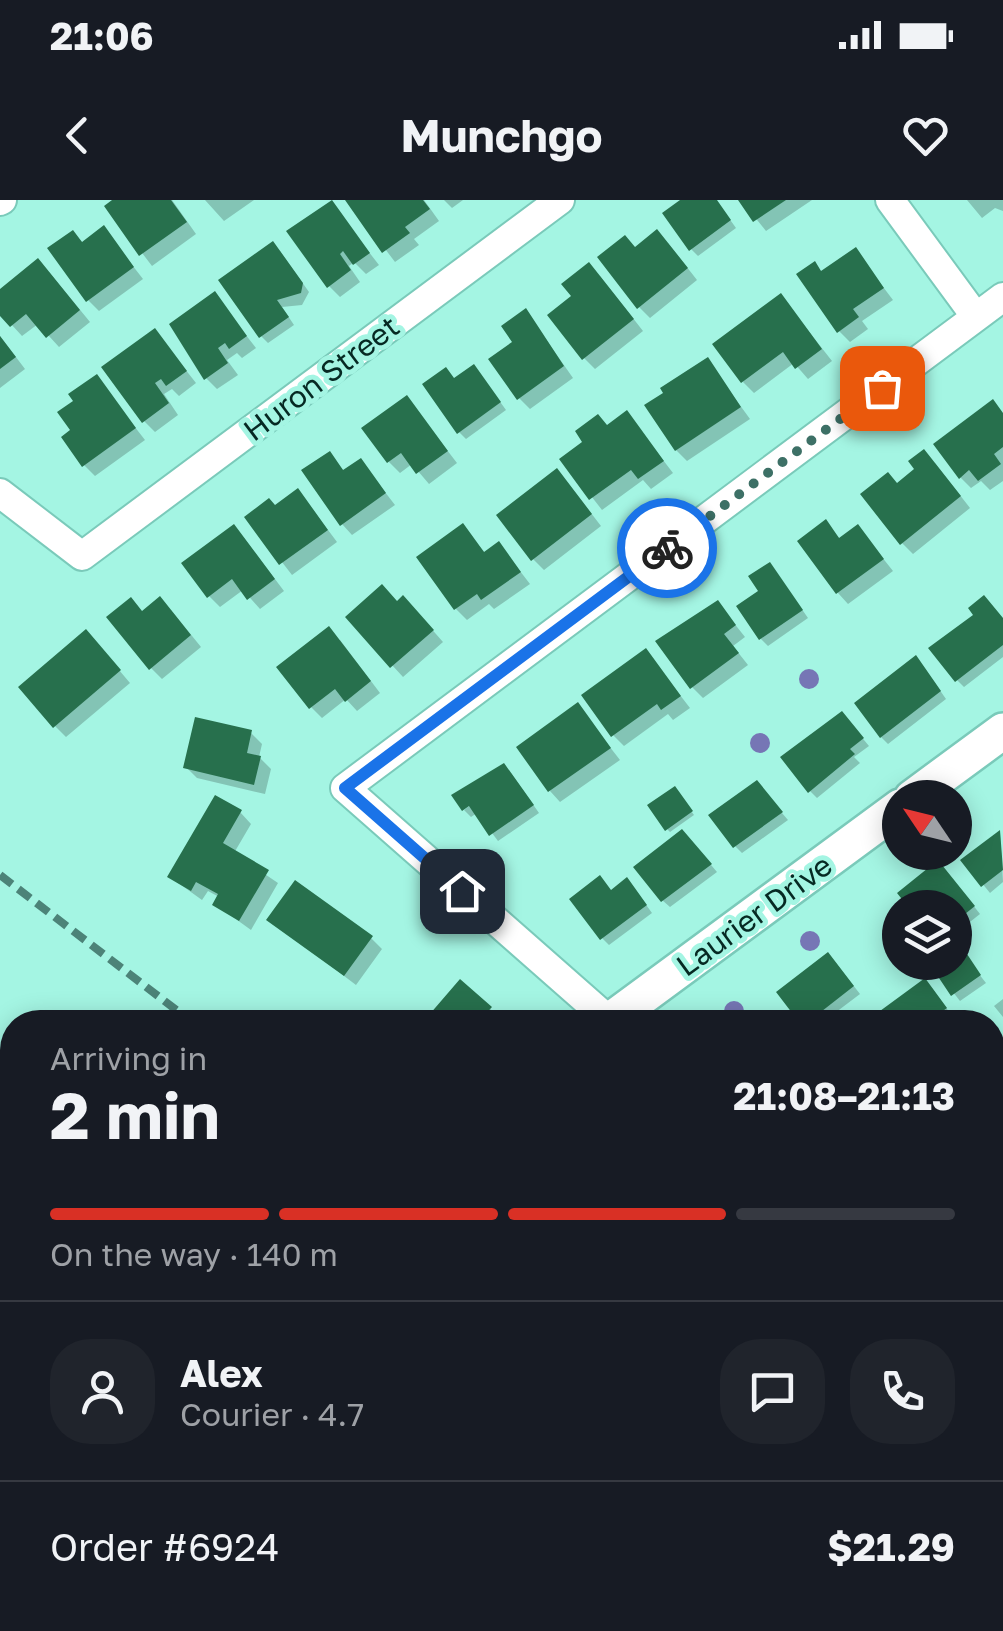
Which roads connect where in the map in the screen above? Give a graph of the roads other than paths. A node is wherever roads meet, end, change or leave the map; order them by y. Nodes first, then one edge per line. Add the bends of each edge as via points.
1 (560, 200) edge
2 (890, 200) edge
3 (1003, 297) edge
4 (976, 317) junction
5 (0, 492) edge
6 (1003, 730) edge
7 (936, 780) edge
8 (882, 820) edge
9 (595, 1010) edge
10 (625, 1010) edge

1 - 5 street, Huron Street via 82,556
2 - 4 street
3 - 4 street
4 - 9 street via 345,788
6 - 7 street
8 - 10 street, Laurier Drive

